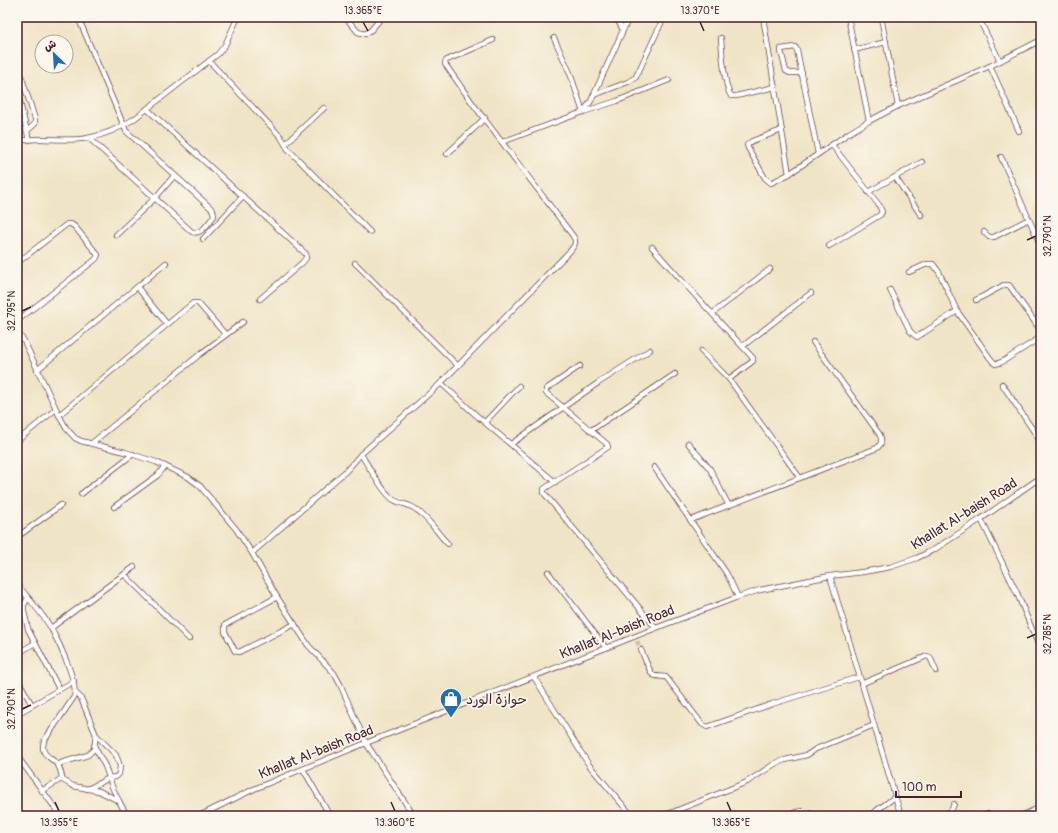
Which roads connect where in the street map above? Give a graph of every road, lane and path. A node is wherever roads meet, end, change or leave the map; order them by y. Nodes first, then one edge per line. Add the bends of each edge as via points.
1 (78, 17) edge
2 (238, 17) edge
3 (345, 17) edge
4 (382, 17) edge
5 (616, 17) edge
6 (628, 17) edge
7 (664, 17) edge
8 (763, 17) edge
9 (848, 17) edge
10 (881, 17) edge
11 (978, 17) edge
12 (623, 30) junction
13 (554, 38) dead end
14 (721, 38) dead end
15 (493, 40) dead end
16 (1041, 40) edge
17 (886, 42) junction
18 (854, 50) junction
19 (209, 61) junction
20 (1000, 61) junction
21 (17, 62) edge
22 (990, 66) junction
23 (802, 72) junction
24 (669, 80) dead end
25 (775, 87) junction
26 (17, 90) edge
27 (594, 95) junction
28 (898, 106) junction
29 (324, 108) dead end
30 (147, 109) junction
31 (583, 112) junction
32 (485, 118) junction
33 (869, 121) junction
34 (124, 125) junction
35 (782, 130) junction
36 (1019, 131) dead end
37 (27, 132) junction
38 (89, 138) junction
39 (29, 140) junction
40 (17, 141) edge
41 (502, 142) junction
42 (285, 144) junction
43 (832, 145) junction
44 (447, 154) dead end
45 (818, 154) junction
46 (1001, 157) dead end
47 (922, 162) dead end
48 (789, 174) junction
49 (174, 176) junction
50 (895, 177) junction
51 (868, 192) junction
52 (243, 196) junction
53 (154, 198) junction
54 (921, 215) dead end
55 (1029, 219) junction
56 (370, 232) dead end
57 (984, 232) dead end
58 (116, 235) dead end
59 (203, 239) dead end
60 (829, 246) dead end
61 (1041, 246) edge
62 (652, 247) dead end
63 (17, 263) edge
64 (166, 263) dead end
65 (355, 263) dead end
66 (770, 269) dead end
67 (909, 272) dead end
68 (137, 287) junction
69 (890, 290) dead end
70 (811, 293) dead end
71 (260, 299) dead end
72 (976, 300) dead end
73 (958, 311) junction
74 (713, 313) junction
75 (17, 321) edge
76 (243, 322) dead end
77 (167, 324) junction
78 (1041, 331) edge
79 (17, 332) edge
80 (225, 334) junction
81 (1041, 337) edge
82 (813, 342) dead end
83 (743, 346) junction
84 (650, 350) dead end
85 (701, 351) dead end
86 (458, 366) junction
87 (580, 366) dead end
88 (37, 370) junction
89 (675, 374) dead end
90 (729, 379) junction
91 (441, 383) junction
92 (1002, 384) dead end
93 (519, 386) dead end
94 (564, 408) junction
95 (56, 409) junction
96 (59, 416) junction
97 (485, 422) junction
98 (590, 431) junction
99 (17, 441) edge
100 (1041, 442) edge
101 (688, 443) dead end
102 (92, 444) junction
103 (511, 444) junction
104 (134, 454) junction
105 (361, 454) junction
106 (165, 466) junction
107 (654, 467) dead end
108 (800, 478) junction
109 (1041, 478) edge
110 (555, 482) junction
111 (81, 494) dead end
112 (61, 505) dead end
113 (114, 506) dead end
114 (729, 506) junction
115 (981, 519) junction
116 (691, 520) junction
117 (17, 536) edge
118 (448, 544) dead end
119 (252, 553) junction
120 (134, 567) dead end
121 (548, 572) dead end
122 (125, 575) junction
123 (830, 576) junction
124 (17, 584) edge
125 (277, 597) junction
126 (738, 597) junction
127 (28, 598) junction
128 (295, 624) junction
129 (51, 628) junction
130 (656, 628) junction
131 (189, 639) dead end
132 (35, 643) junction
133 (606, 648) junction
134 (641, 650) tunnel mouth
135 (1041, 650) edge
136 (17, 654) edge
137 (936, 671) dead end
138 (534, 676) junction
139 (859, 677) junction
140 (17, 678) edge
141 (74, 681) junction
142 (861, 684) junction
143 (59, 689) junction
144 (75, 692) junction
145 (32, 705) junction
146 (17, 714) edge
147 (874, 725) junction
148 (96, 735) junction
149 (366, 743) junction
150 (94, 746) junction
151 (17, 756) edge
152 (58, 765) junction
153 (304, 769) junction
154 (109, 778) junction
155 (61, 779) junction
156 (88, 789) junction
157 (42, 791) junction
158 (895, 797) junction
159 (118, 801) junction
160 (954, 804) dead end
161 (1041, 807) edge
162 (61, 816) edge
163 (127, 816) edge
164 (199, 816) edge
165 (330, 816) edge
166 (414, 816) edge
167 (632, 816) edge
168 (659, 816) edge
169 (789, 816) edge
170 (813, 816) edge
171 (869, 816) edge
172 (901, 816) edge
173 (947, 816) edge
174 (1021, 816) edge

1 - 34 street
2 - 19 street via 225,45
3 - 4 street via 358,32 365,34
5 - 12 street
6 - 12 street
7 - 27 street via 636,77
8 - 25 street
9 - 18 street
10 - 17 street
11 - 20 street
12 - 27 street
13 - 31 street via 570,73
14 - 25 street via 727,85 731,96
15 - 32 street via 445,62
16 - 20 street
17 - 18 street
17 - 28 street
18 - 33 street
19 - 30 street
19 - 42 street
20 - 22 street
21 - 37 street via 35,119 35,124
22 - 28 street
22 - 36 street
23 - 23 street via 795,47 780,50 786,71
23 - 45 street
24 - 31 street
25 - 35 street
26 - 37 street
27 - 31 street
28 - 33 street
29 - 42 street
30 - 34 street
30 - 52 street
31 - 41 street
32 - 41 street
32 - 44 street
33 - 43 street
34 - 38 street
34 - 49 street via 126,131
35 - 48 street
35 - 48 street via 752,141 747,146 770,182
37 - 39 street
38 - 39 street
38 - 53 street
39 - 40 street
41 - 86 street via 573,236 575,244
42 - 56 street
43 - 45 street
43 - 51 street
45 - 48 street
46 - 55 street
47 - 50 street
49 - 53 street
49 - 53 street via 214,212 214,216 201,231 192,232
50 - 51 street
50 - 54 street
51 - 60 street via 882,213
52 - 59 street
52 - 71 street via 306,254 302,263
53 - 58 street
55 - 57 street via 994,237 989,237
55 - 61 street
62 - 74 street
63 - 75 street via 68,224 75,228 98,255
64 - 68 street
65 - 86 street
66 - 74 street
67 - 73 street via 927,264 934,264
68 - 77 street
68 - 88 street
69 - 73 street via 912,334 917,337
70 - 83 street
72 - 78 street via 1004,285 1009,285
73 - 81 street via 996,364
74 - 83 street
76 - 80 street
77 - 80 street via 195,302
77 - 96 street
79 - 88 street
80 - 102 street
82 - 108 street via 880,434 881,443 877,448
83 - 90 street via 754,360
84 - 94 street
85 - 90 street
86 - 91 street
87 - 94 street via 546,389 547,394
88 - 95 street
89 - 98 street
90 - 108 street
91 - 97 street
91 - 105 street
92 - 100 street
93 - 97 street
94 - 98 street
94 - 103 street
95 - 96 street
95 - 99 street
96 - 102 street via 75,438
97 - 103 street
98 - 110 street via 607,444 608,449
101 - 114 street via 712,473
102 - 104 street
103 - 110 street
104 - 106 street
104 - 111 street
105 - 118 street via 391,498 414,508
105 - 119 street via 346,471
106 - 113 street via 152,479
106 - 119 street via 200,486
107 - 116 street
108 - 114 street
109 - 115 street, Khallat Al-baish Road
110 - 130 street via 544,489 544,493
112 - 117 street
114 - 116 street
115 - 123 street, Khallat Al-baish Road via 917,558 890,567
115 - 135 street
116 - 126 street via 727,574
119 - 125 street
120 - 122 street
121 - 133 street
122 - 129 street
122 - 131 street
123 - 126 street, Khallat Al-baish Road
123 - 139 street
124 - 127 street
125 - 128 street
125 - 128 street via 225,625 225,632 235,651 240,652
126 - 130 street, Khallat Al-baish Road
127 - 129 street
127 - 132 street via 24,605 25,620
128 - 149 street via 308,645 340,684
129 - 141 street
130 - 133 street, Khallat Al-baish Road via 636,639
132 - 136 street
132 - 143 street
133 - 138 street, Khallat Al-baish Road
134 - 139 street via 652,674 666,677 707,727
137 - 142 street via 930,657 927,656
138 - 149 street, Khallat Al-baish Road
138 - 167 street via 589,765
139 - 142 street
140 - 145 street
141 - 143 street
141 - 144 street
142 - 147 street
143 - 145 street
144 - 148 street via 81,698
144 - 152 street via 42,747 44,753
145 - 146 street
147 - 158 street
147 - 168 street via 816,749 807,756 776,763 747,782
148 - 150 street
148 - 154 street via 116,755 120,766 116,777
149 - 153 street, Khallat Al-baish Road
149 - 166 street
150 - 152 street via 88,755
150 - 154 street
151 - 157 street
152 - 155 street
153 - 164 street, Khallat Al-baish Road via 254,789
153 - 165 street
154 - 156 street
154 - 159 street
155 - 156 street via 73,786
155 - 157 street
156 - 159 street via 99,791
157 - 162 street
158 - 171 street
158 - 172 street
159 - 163 street
160 - 173 street
161 - 174 street
169 - 170 street via 804,811

